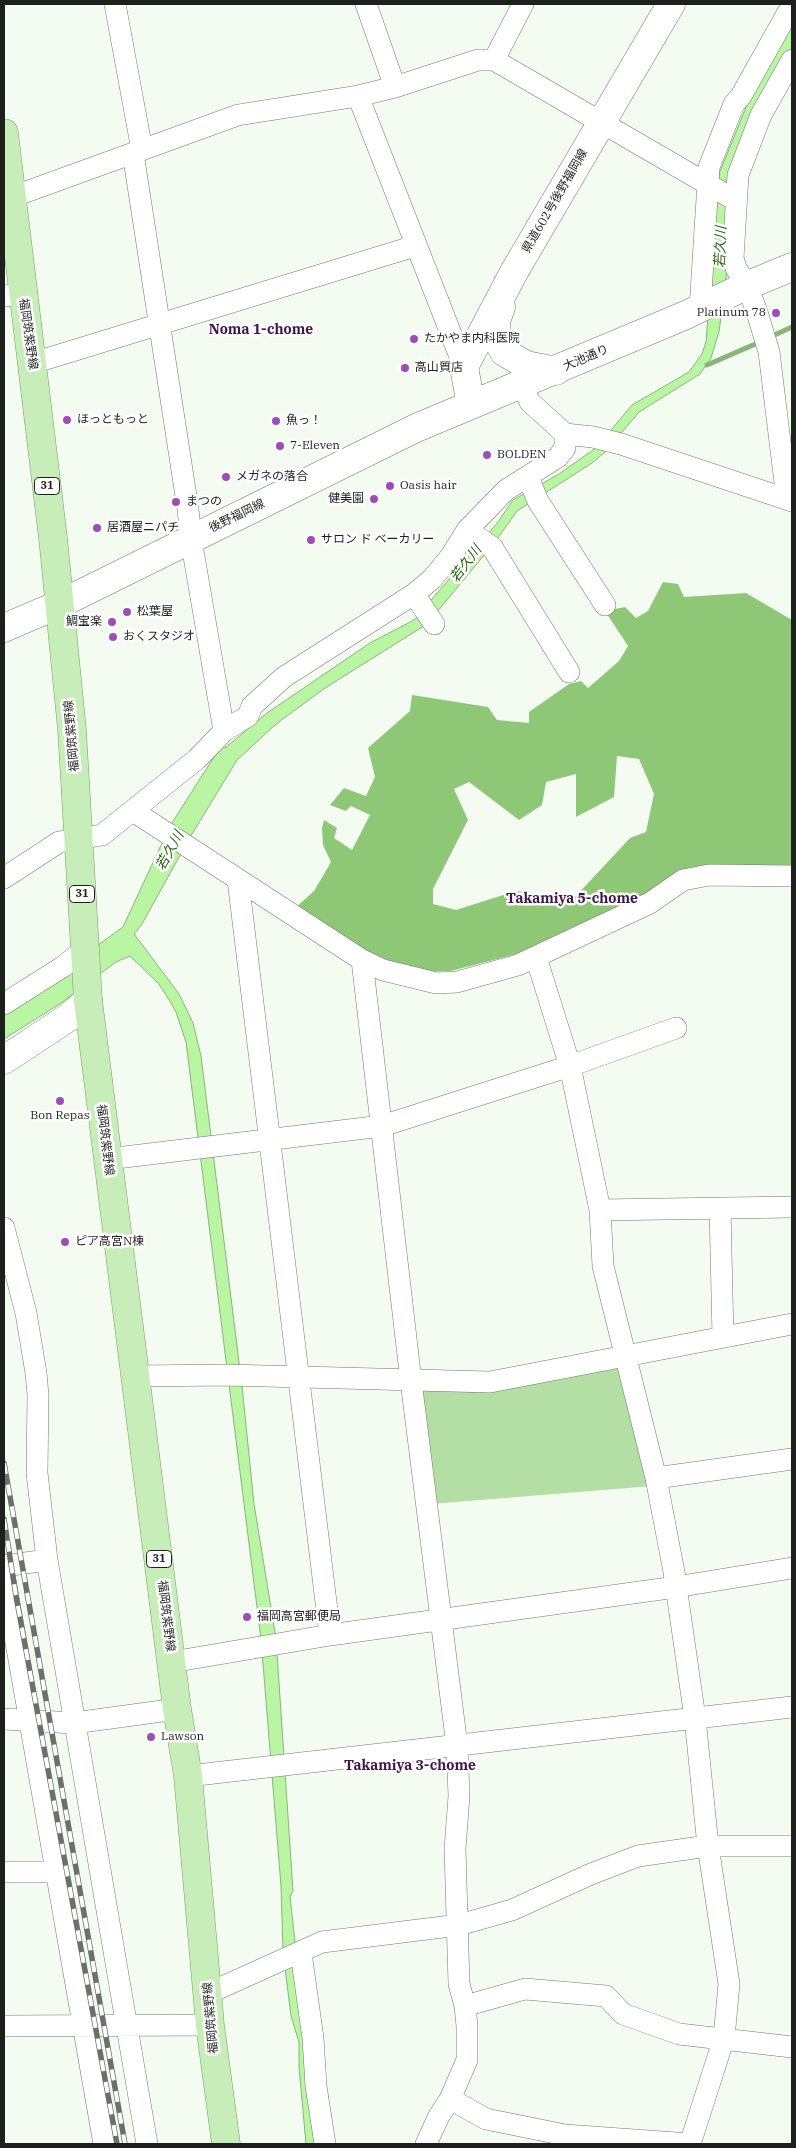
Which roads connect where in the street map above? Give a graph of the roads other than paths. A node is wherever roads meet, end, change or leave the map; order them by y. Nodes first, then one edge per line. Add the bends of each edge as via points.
1 (115, 4) edge
2 (366, 4) edge
3 (523, 4) edge
4 (671, 4) edge
5 (792, 5) edge
6 (494, 60) junction
7 (792, 60) edge
8 (395, 87) junction
9 (358, 96) junction
10 (602, 121) junction
11 (4, 133) edge
12 (137, 152) junction
13 (707, 183) junction
14 (12, 197) junction
15 (735, 200) junction
16 (415, 246) junction
17 (792, 267) edge
18 (514, 272) junction
19 (13, 295) edge
20 (700, 309) junction
21 (160, 324) junction
22 (33, 363) junction
23 (464, 367) junction
24 (556, 371) junction
25 (522, 385) junction
26 (471, 405) junction
27 (565, 434) junction
28 (532, 486) junction
29 (790, 500) edge
30 (469, 532) junction
31 (191, 539) junction
32 (417, 597) junction
33 (60, 604) junction
34 (605, 605) dead end
35 (434, 624) dead end
36 (4, 628) edge
37 (569, 672) dead end
38 (224, 731) junction
39 (133, 811) junction
40 (80, 840) junction
41 (792, 876) edge
42 (4, 878) edge
43 (238, 880) junction
44 (536, 957) junction
45 (362, 960) junction
46 (86, 969) junction
47 (4, 1004) edge
48 (676, 1028) dead end
49 (4, 1060) edge
50 (570, 1066) junction
51 (382, 1126) junction
52 (271, 1138) junction
53 (108, 1160) junction
54 (792, 1207) edge
55 (720, 1208) junction
56 (600, 1210) junction
57 (4, 1228) edge
58 (792, 1324) edge
59 (723, 1337) junction
60 (626, 1357) junction
61 (136, 1376) junction
62 (299, 1378) junction
63 (411, 1381) junction
64 (792, 1459) edge
65 (656, 1478) junction
66 (47, 1560) junction
67 (4, 1566) edge
68 (792, 1568) edge
69 (4, 1574) edge
70 (676, 1587) junction
71 (440, 1620) junction
72 (330, 1635) junction
73 (172, 1662) junction
74 (792, 1707) edge
75 (177, 1709) junction
76 (695, 1718) junction
77 (4, 1719) edge
78 (29, 1719) junction
79 (74, 1722) junction
80 (457, 1746) junction
81 (188, 1776) junction
82 (708, 1846) junction
83 (792, 1846) edge
84 (4, 1872) edge
85 (57, 1872) junction
86 (459, 1925) junction
87 (294, 1955) junction
88 (209, 1992) junction
89 (465, 2006) junction
90 (125, 2024) junction
91 (210, 2024) junction
92 (4, 2026) edge
93 (83, 2026) junction
94 (724, 2038) junction
95 (792, 2047) edge
96 (450, 2099) junction
97 (104, 2144) edge
98 (147, 2144) edge
99 (226, 2144) edge
100 (325, 2144) edge
101 (426, 2144) edge
102 (690, 2144) edge

1 - 12 street
2 - 8 street
3 - 6 street
4 - 10 main road, 県道602号後野福岡線
5 - 13 street via 734,104 709,167
6 - 8 street via 478,60
6 - 10 street
7 - 15 street via 760,115 738,174
8 - 9 street
9 - 12 street via 238,115
9 - 16 street
10 - 13 street
10 - 18 main road, 県道602号後野福岡線
11 - 14 main road, 福岡筑紫野線 / 31
12 - 14 street
12 - 21 street
13 - 15 street
13 - 20 street
14 - 19 main road, 福岡筑紫野線 / 31
15 - 29 street via 733,258 764,328
16 - 21 street
16 - 23 street
17 - 20 main road, 大池通り
18 - 23 main road, 県道602号後野福岡線
18 - 24 main road via 496,320 497,339 504,352 513,358 539,369
19 - 22 main road, 福岡筑紫野線 / 31
20 - 24 main road, 大池通り
21 - 22 street
21 - 31 street
22 - 33 main road, 福岡筑紫野線 / 31
23 - 26 main road
24 - 25 main road, 大池通り
25 - 26 main road, 大池通り
25 - 27 street via 530,402
26 - 31 main road, 後野福岡線 via 416,428
27 - 28 street via 565,448
27 - 29 street via 621,444
28 - 30 street via 506,490
28 - 34 street
30 - 32 street
30 - 37 street via 492,547
31 - 33 main road, 後野福岡線
31 - 38 street
32 - 35 street
32 - 38 street via 284,677 252,706 248,716
33 - 36 main road, 後野福岡線
33 - 40 main road, 福岡筑紫野線 / 31
38 - 39 street via 196,759
39 - 40 street via 102,835
39 - 43 street
40 - 42 street via 59,842
40 - 46 main road, 福岡筑紫野線 / 31
41 - 44 street via 709,875 683,880 650,903
43 - 45 street
43 - 52 street
44 - 45 street via 457,982 436,983 383,970
44 - 50 street
45 - 51 street
46 - 47 street via 64,966
46 - 49 main road via 69,1017
46 - 53 main road, 福岡筑紫野線 / 31
48 - 50 street
50 - 51 street
50 - 56 street
51 - 52 street
51 - 63 street
52 - 53 street
52 - 62 street
53 - 61 main road, 福岡筑紫野線 / 31
54 - 55 street
55 - 56 street
55 - 59 street
56 - 60 street via 603,1266
57 - 66 street via 26,1313 36,1373 36,1473
58 - 59 street
59 - 60 street
60 - 63 street via 490,1382
60 - 65 street
61 - 62 street
61 - 73 main road, 福岡筑紫野線 / 31
62 - 63 street
62 - 72 street
63 - 71 street
64 - 65 street
65 - 70 street
66 - 67 street
66 - 79 street
68 - 70 street
69 - 78 street
70 - 71 street
70 - 76 street
71 - 72 street
71 - 80 street
72 - 73 street
73 - 75 main road, 福岡筑紫野線 / 31
74 - 76 street
75 - 79 street
75 - 81 main road, 福岡筑紫野線 / 31
76 - 80 street
76 - 82 street
77 - 78 street
78 - 79 street
78 - 85 street
79 - 90 street
80 - 81 street
80 - 86 street via 459,1796 455,1849
81 - 88 main road, 福岡筑紫野線 / 31
82 - 83 street
82 - 86 street via 638,1856 512,1910
82 - 94 street via 729,1984
84 - 85 street
85 - 93 street
86 - 87 street via 322,1942
86 - 89 street via 459,1984
87 - 88 street
87 - 100 street via 313,2038
88 - 91 main road, 福岡筑紫野線 / 31
89 - 94 street via 525,1988 606,1996 623,2014 679,2034
89 - 96 street via 467,2060
90 - 91 street
90 - 93 street
90 - 98 street
91 - 99 main road, 福岡筑紫野線 / 31
92 - 93 street
93 - 97 street
94 - 95 street
94 - 102 street
96 - 101 street
96 - 102 street via 486,2119 565,2135

